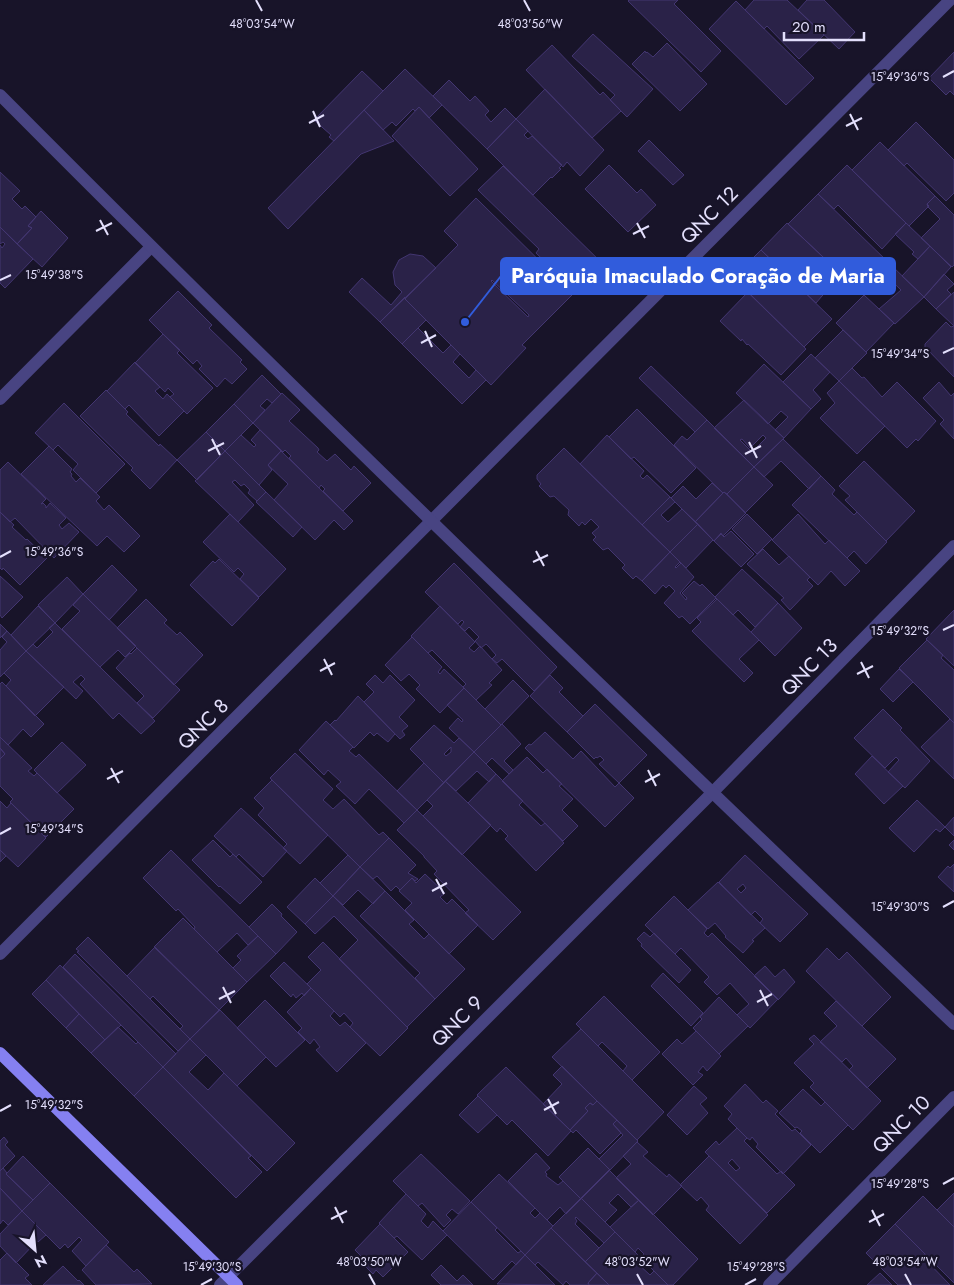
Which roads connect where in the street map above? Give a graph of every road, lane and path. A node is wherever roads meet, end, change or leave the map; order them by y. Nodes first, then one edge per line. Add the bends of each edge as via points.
1 (950, 0) edge
2 (0, 95) edge
3 (151, 247) junction
4 (0, 398) edge
5 (432, 520) junction
6 (954, 546) edge
7 (712, 793) junction
8 (0, 954) edge
9 (954, 1024) edge
10 (0, 1053) edge
11 (954, 1097) edge
12 (229, 1282) edge
13 (769, 1285) edge

1 - 5 street, QNC 12
2 - 3 street
3 - 4 street
3 - 5 street
5 - 7 street
5 - 8 street, QNC 8
6 - 7 street, QNC 13
7 - 9 street
7 - 12 street, QNC 9
10 - 12 main road
11 - 13 street, QNC 10

